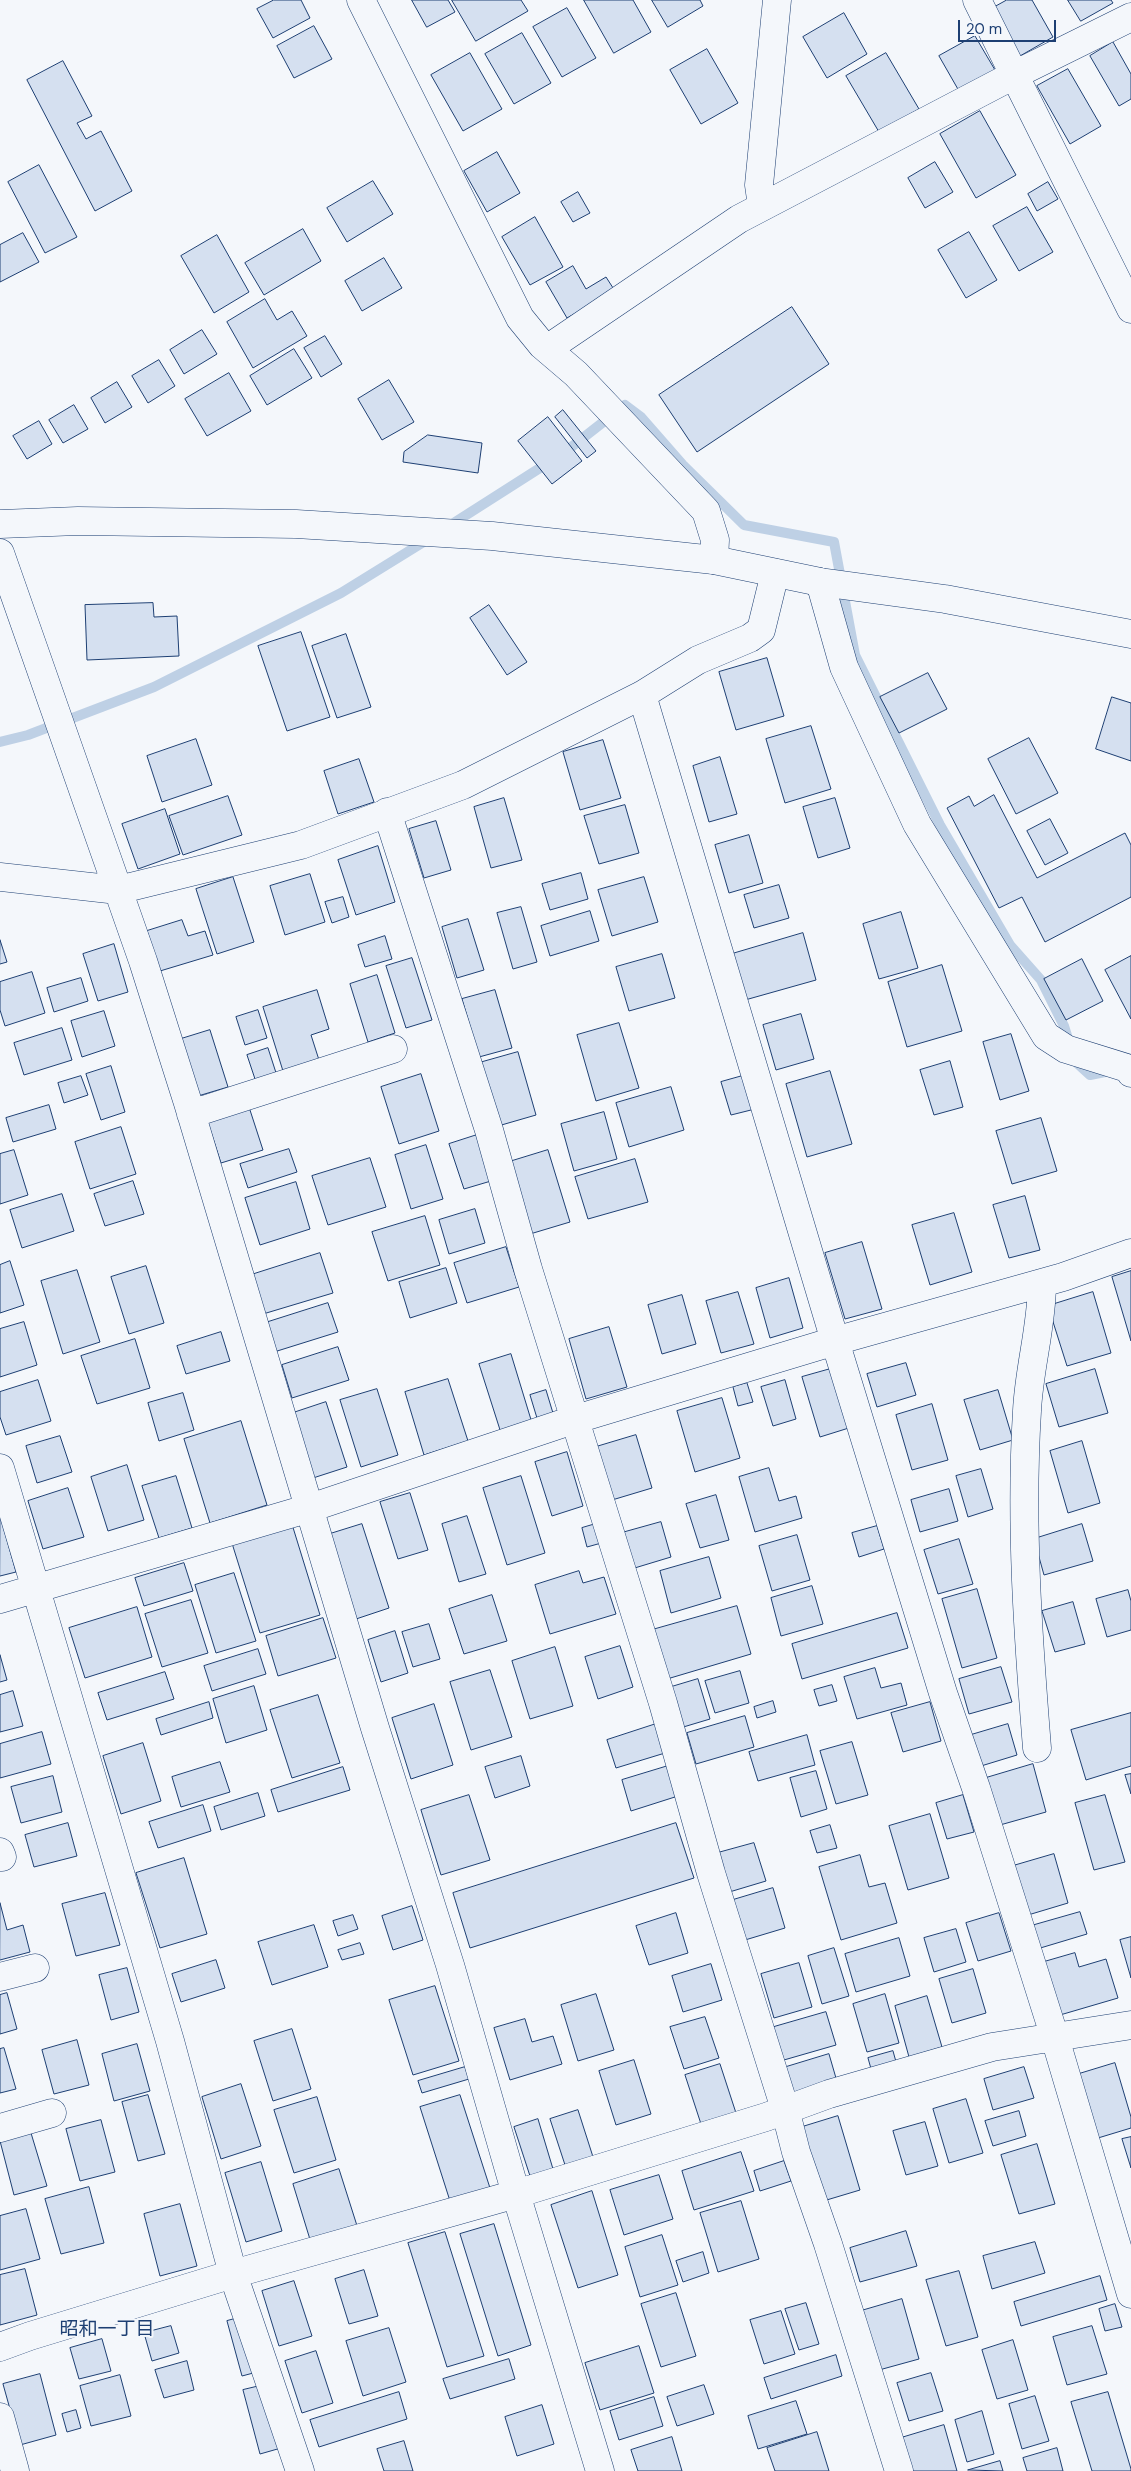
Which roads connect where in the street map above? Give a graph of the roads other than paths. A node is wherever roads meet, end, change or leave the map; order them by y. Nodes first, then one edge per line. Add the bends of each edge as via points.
1 (361, 0) edge
2 (777, 0) edge
3 (977, 0) edge
4 (1131, 17) edge
5 (1014, 75) junction
6 (762, 206) junction
7 (1131, 309) edge
8 (547, 349) junction
9 (0, 524) edge
10 (0, 553) edge
11 (714, 560) junction
12 (775, 573) junction
13 (820, 582) junction
14 (1131, 634) edge
15 (642, 695) junction
16 (387, 812) junction
17 (0, 877) edge
18 (118, 890) junction
19 (393, 1050) dead end
20 (1131, 1073) edge
21 (191, 1114) junction
22 (1131, 1253) edge
23 (1042, 1283) junction
24 (835, 1341) junction
25 (573, 1420) junction
26 (0, 1468) edge
27 (310, 1508) junction
28 (36, 1587) junction
29 (0, 1599) edge
30 (1037, 1748) dead end
31 (35, 1968) dead end
32 (0, 1977) edge
33 (1131, 2025) edge
34 (1055, 2038) junction
35 (785, 2109) junction
36 (52, 2113) dead end
37 (0, 2128) edge
38 (516, 2194) junction
39 (233, 2274) junction
40 (1131, 2294) edge
41 (0, 2347) edge
42 (0, 2417) edge
43 (15, 2471) edge
44 (300, 2471) edge
45 (600, 2471) edge
46 (899, 2471) edge

1 - 8 street via 520,318
2 - 6 street via 759,185
3 - 5 street
4 - 5 street
5 - 6 street
5 - 7 street
6 - 8 street via 705,240
8 - 11 street via 576,374 706,511 715,540
9 - 11 street via 78,521 296,524 492,536
10 - 18 street
11 - 12 street
12 - 13 street
12 - 15 street via 761,630 740,644 698,660
13 - 14 street via 945,600
13 - 20 street via 844,667 914,816 1046,1036 1066,1049 1130,1069
15 - 16 street via 463,785
15 - 24 street
16 - 18 street via 300,845
16 - 25 street via 489,1130
17 - 18 street
18 - 21 street
19 - 21 street
21 - 27 street
22 - 23 street
23 - 24 street
23 - 30 street via 1042,1309 1027,1408 1024,1476 1024,1551
24 - 25 street
24 - 34 street via 943,1693
25 - 27 street
25 - 35 street via 663,1703 711,1873
26 - 28 street
27 - 28 street
27 - 38 street via 450,1965
28 - 29 street
28 - 39 street via 170,2040
31 - 32 street
33 - 34 street
34 - 35 street via 992,2047
34 - 40 street
35 - 38 street
35 - 46 street
36 - 37 street
38 - 39 street
38 - 45 street
39 - 41 street
39 - 44 street
42 - 43 street

